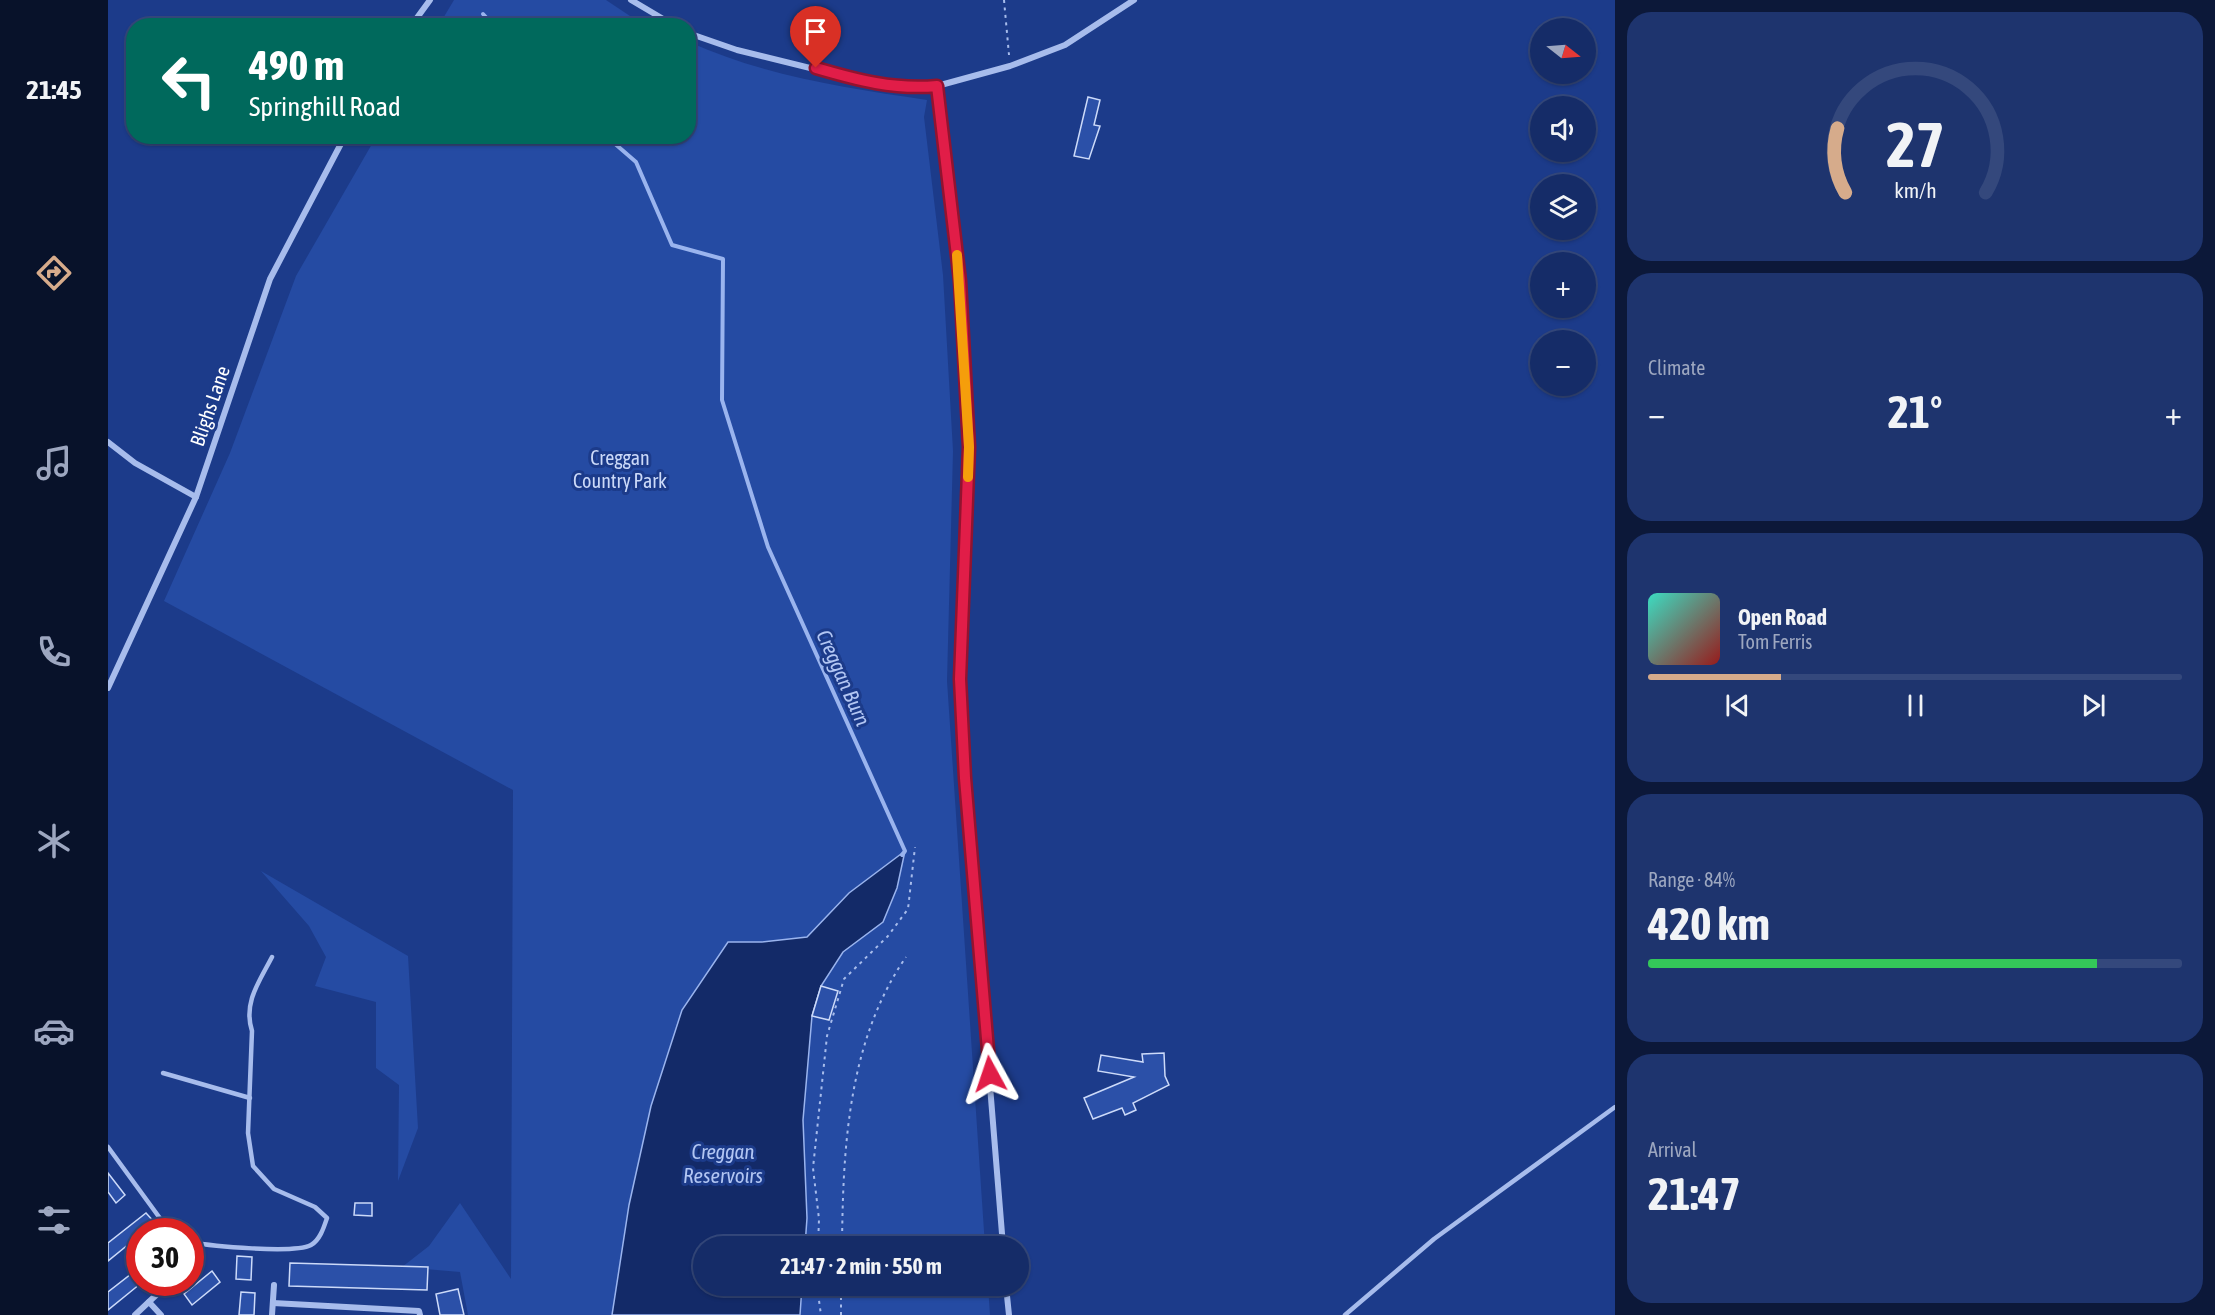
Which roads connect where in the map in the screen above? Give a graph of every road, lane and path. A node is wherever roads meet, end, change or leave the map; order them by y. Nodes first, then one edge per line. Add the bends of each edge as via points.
1 (429, 0) edge
2 (631, 0) edge
3 (1004, 0) edge
4 (1134, 0) edge
5 (417, 18) edge
6 (661, 18) edge
7 (696, 36) edge
8 (1010, 66) junction
9 (937, 86) junction
10 (341, 144) edge
11 (108, 442) edge
12 (196, 497) junction
13 (108, 688) edge
14 (915, 848) dead end
15 (272, 957) dead end
16 (906, 957) dead end
17 (163, 1073) dead end
18 (250, 1098) junction
19 (1615, 1107) edge
20 (108, 1147) edge
21 (160, 1218) edge
22 (818, 1236) edge
23 (842, 1236) edge
24 (1002, 1236) edge
25 (204, 1245) edge
26 (274, 1284) dead end
27 (155, 1296) edge
28 (818, 1296) edge
29 (841, 1296) edge
30 (1007, 1296) edge
31 (149, 1302) junction
32 (273, 1303) junction
33 (338, 1307) junction
34 (135, 1315) edge
35 (161, 1315) edge
36 (272, 1315) edge
37 (337, 1315) edge
38 (420, 1315) edge
39 (821, 1315) edge
40 (841, 1315) edge
41 (1009, 1315) edge
42 (1345, 1315) edge

1 - 5 street
2 - 6 street
3 - 8 path
4 - 8 street via 1065,45
7 - 9 street via 737,50 879,85
8 - 9 street
9 - 24 street via 960,281 969,447 960,679
10 - 12 street, Blighs Lane via 270,279
11 - 12 street via 135,463
12 - 13 street, Blighs Lane
14 - 22 path via 908,909 888,936 844,979 827,1036 813,1168
15 - 18 lane via 251,998 248,1017 252,1032
16 - 23 path via 879,1003 855,1073
17 - 18 lane
18 - 25 lane via 248,1133 253,1166 274,1189 315,1207 327,1218 323,1231 312,1245 297,1249
19 - 42 lane via 1434,1239
20 - 21 lane
26 - 32 street
27 - 31 street
28 - 39 path
29 - 40 path
30 - 41 street
31 - 34 street
31 - 35 street
32 - 33 street
32 - 36 street
33 - 37 street
33 - 38 street via 419,1311

